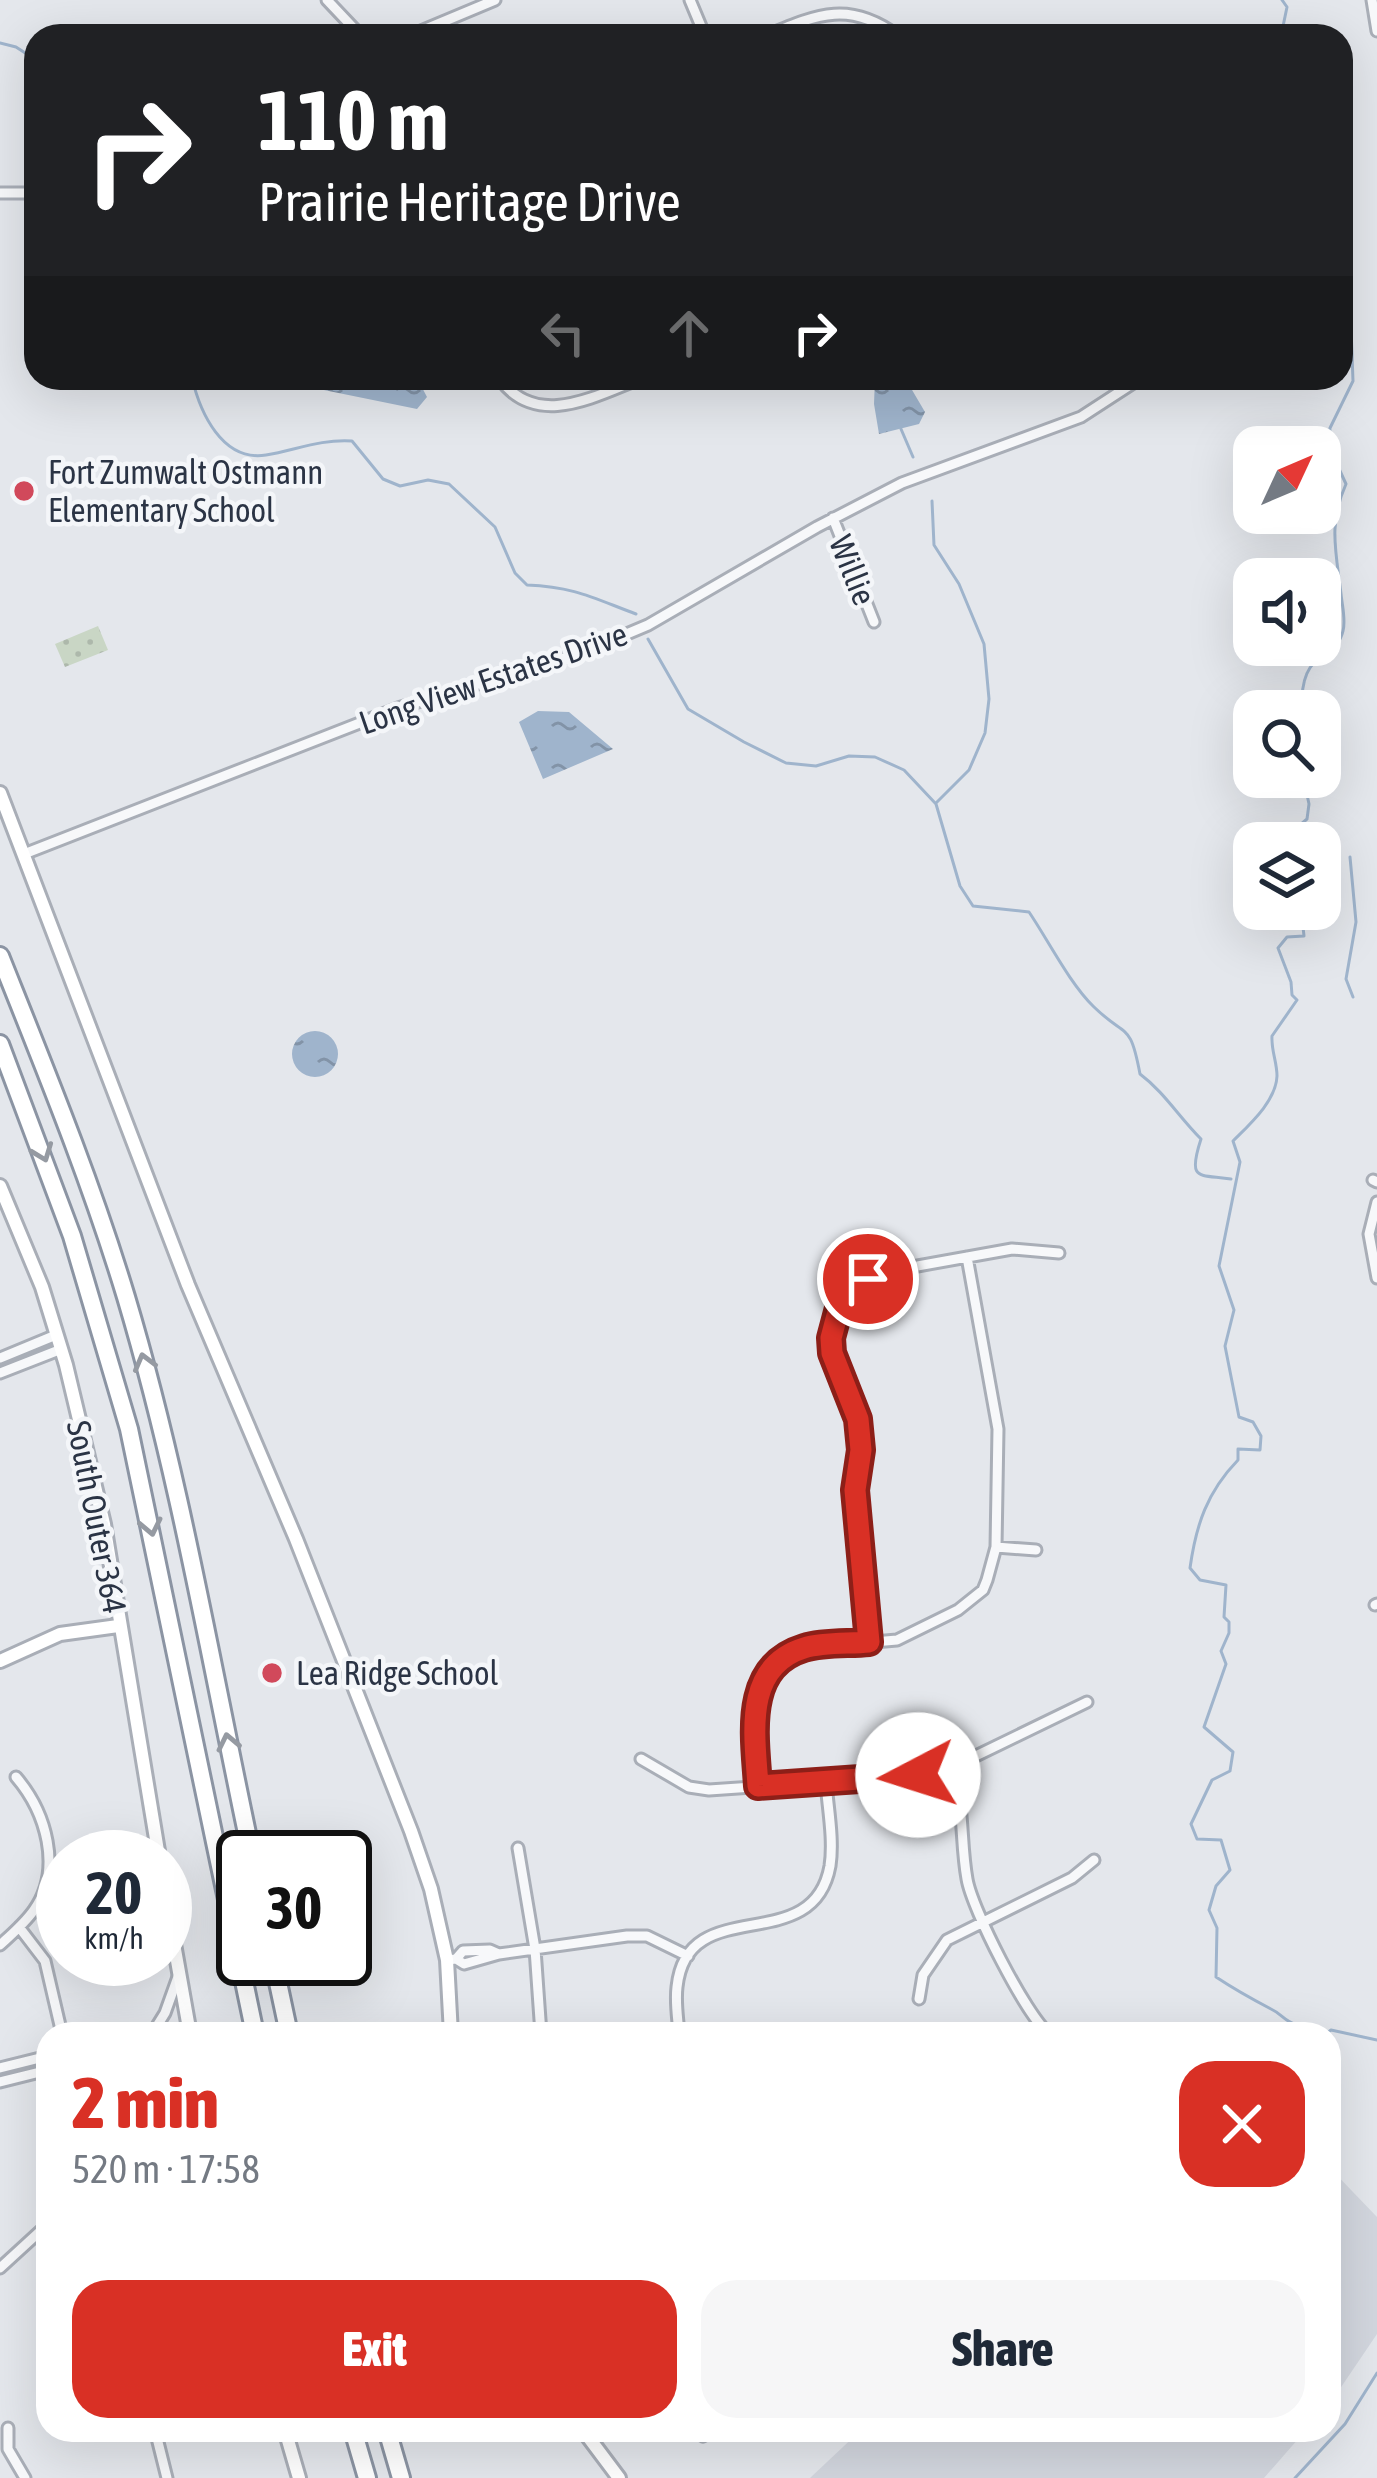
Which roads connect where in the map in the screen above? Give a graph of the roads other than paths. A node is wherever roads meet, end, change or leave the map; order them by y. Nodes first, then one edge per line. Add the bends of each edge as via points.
1 (327, 0) edge
2 (494, 0) edge
3 (1372, 0) edge
4 (856, 5) edge
5 (350, 24) edge
6 (437, 24) edge
7 (795, 24) edge
8 (883, 24) edge
9 (1377, 31) edge
10 (513, 390) edge
11 (608, 390) edge
12 (1123, 390) edge
13 (833, 518) junction
14 (874, 622) dead end
15 (0, 793) edge
16 (24, 854) junction
17 (0, 956) edge
18 (0, 1044) edge
19 (0, 1186) edge
20 (1377, 1202) edge
21 (1059, 1253) dead end
22 (967, 1256) junction
23 (1377, 1278) edge
24 (58, 1342) junction
25 (0, 1358) edge
26 (0, 1373) edge
27 (996, 1547) junction
28 (1036, 1550) dead end
29 (118, 1626) junction
30 (869, 1642) junction
31 (0, 1661) edge
32 (1087, 1702) dead end
33 (641, 1759) dead end
34 (952, 1768) junction
35 (16, 1777) dead end
36 (826, 1783) junction
37 (758, 1786) junction
38 (154, 1830) edge
39 (246, 1830) edge
40 (518, 1848) dead end
41 (1094, 1860) dead end
42 (984, 1922) junction
43 (19, 1927) junction
44 (0, 1945) edge
45 (535, 1949) junction
46 (688, 1956) junction
47 (451, 1960) junction
48 (175, 1986) edge
49 (181, 1986) edge
50 (279, 1986) edge
51 (919, 2000) dead end
52 (59, 2022) edge
53 (159, 2022) edge
54 (188, 2022) edge
55 (253, 2022) edge
56 (286, 2022) edge
57 (452, 2022) edge
58 (540, 2022) edge
59 (678, 2022) edge
60 (1038, 2022) edge
61 (36, 2059) edge
62 (0, 2068) edge
63 (36, 2073) edge
64 (0, 2082) edge
65 (36, 2235) edge
66 (0, 2268) edge
67 (8, 2428) dead end
68 (158, 2442) edge
69 (288, 2442) edge
70 (356, 2442) edge
71 (390, 2442) edge
72 (592, 2442) edge
73 (25, 2478) edge
74 (166, 2478) edge
75 (299, 2478) edge
76 (367, 2478) edge
77 (401, 2478) edge
78 (619, 2478) edge

1 - 5 street
2 - 6 street
3 - 9 street
4 - 7 street
4 - 8 street
10 - 11 street via 529,404 556,408
12 - 13 street, Long View Estates Drive via 1081,417 902,483
13 - 14 street, Willie
13 - 16 street, Long View Estates Drive via 648,625 584,652 398,708
15 - 16 main road
16 - 47 main road via 188,1286 411,1831
39 -> 17 highway via 140,1348 85,1174
18 -> 55 highway via 72,1236 129,1429
19 - 24 main road, South Outer 364
20 - 23 street via 1369,1234
21 - 22 street
22 - 27 street via 998,1429
22 - 30 street via 868,1279 833,1322 832,1353 861,1450 855,1490
24 - 25 street
24 - 26 street
24 - 29 main road, South Outer 364 via 104,1524
27 - 28 street
27 - 30 street via 982,1590 958,1610 897,1640
29 - 31 main road via 60,1634
29 - 38 main road, South Outer 364
30 - 37 street via 804,1648 767,1674 755,1702
32 - 34 street
33 - 37 street via 689,1787
34 - 36 street
34 - 42 street via 966,1876
35 - 43 street via 34,1797 49,1865 40,1899
36 - 37 street
36 - 46 street via 830,1865 817,1898 782,1922 718,1931
40 - 45 street
41 - 42 street
42 - 51 street via 946,1940 923,1975
42 - 60 street
43 - 44 street
43 - 52 street via 45,1961
45 - 46 street via 647,1936
45 - 47 street via 463,1952
45 - 58 street
46 - 59 street via 676,1984
47 - 57 main road
48 - 53 street
49 - 54 main road
50 - 56 highway
61 - 62 street
63 - 64 street
65 - 66 street
67 - 73 street via 8,2449
68 - 74 street
69 - 75 main road
70 - 76 highway
71 - 77 highway
72 - 78 main road

